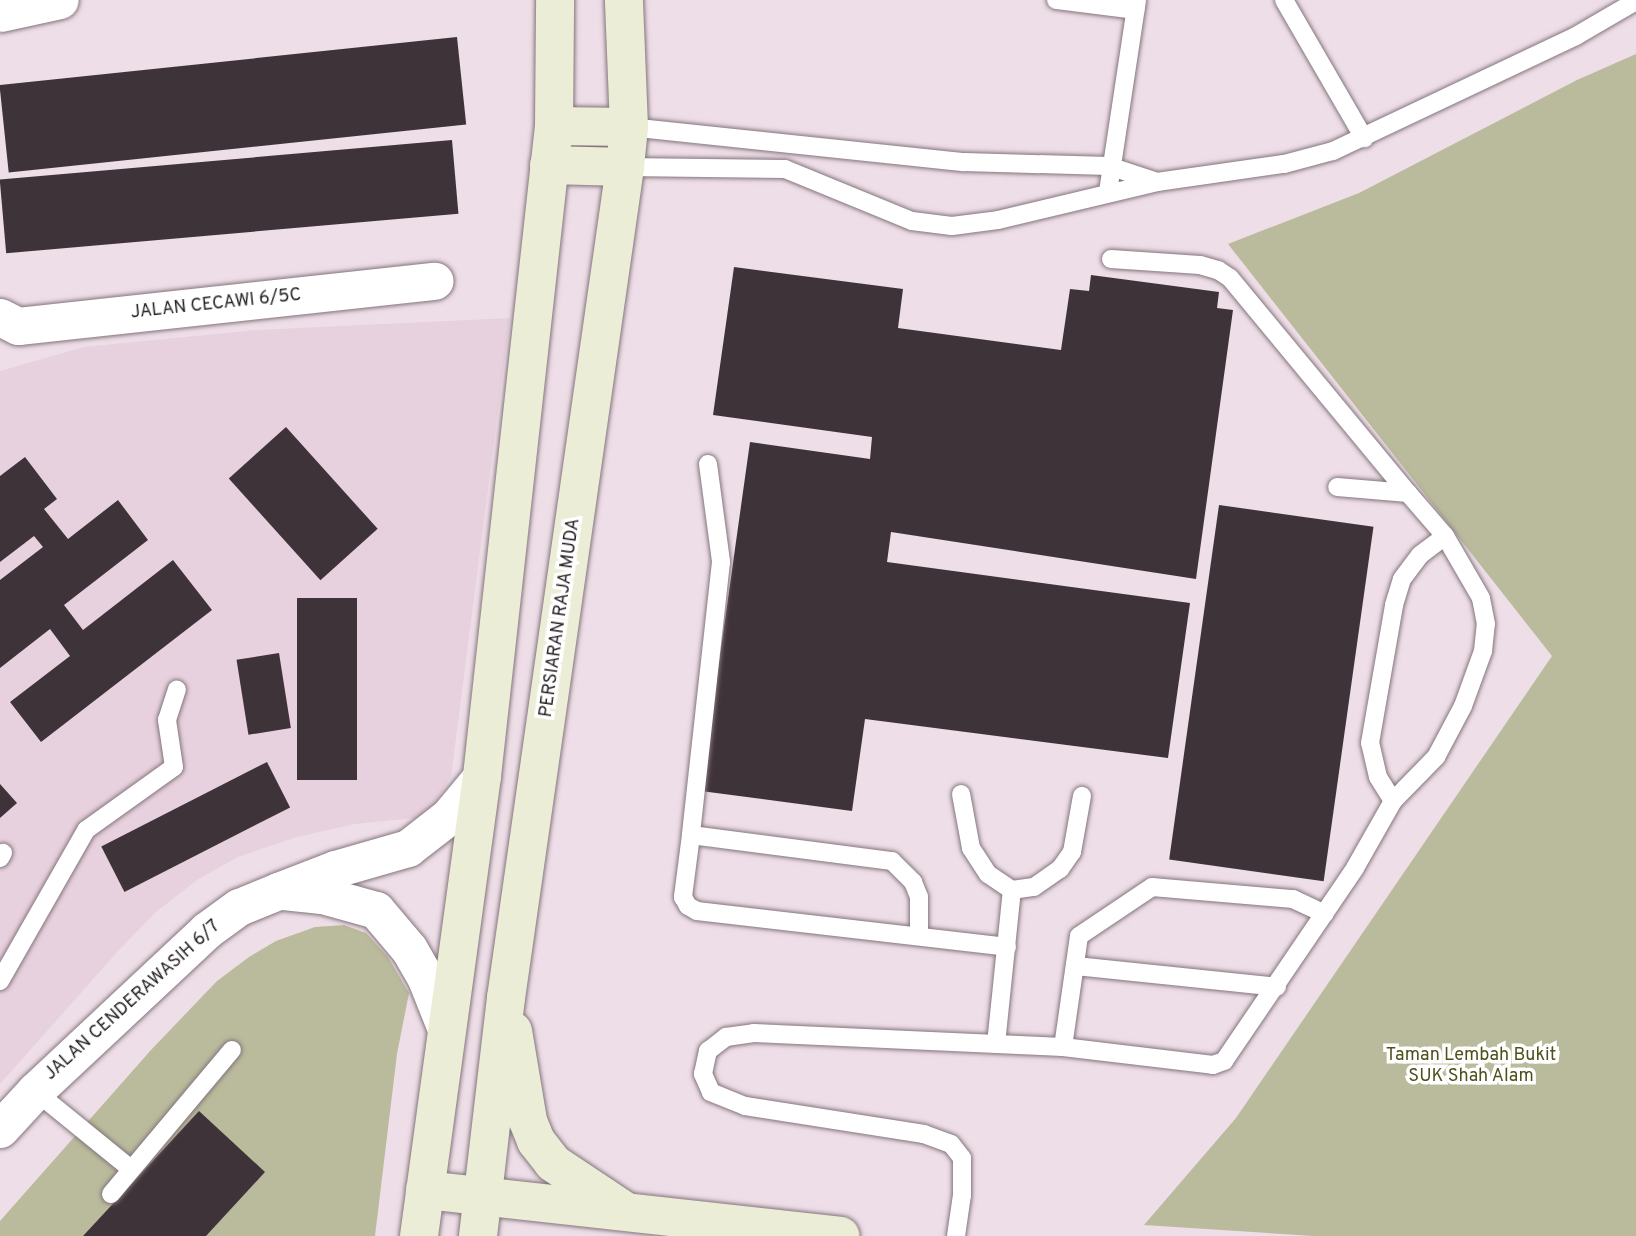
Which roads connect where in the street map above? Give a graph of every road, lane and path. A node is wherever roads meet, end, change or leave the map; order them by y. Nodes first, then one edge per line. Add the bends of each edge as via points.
1 (60, 0) edge
2 (555, 0) edge
3 (624, 0) edge
4 (1056, 0) edge
5 (1284, 0) edge
6 (1634, 3) edge
7 (1136, 5) edge
8 (0, 13) edge
9 (554, 126) junction
10 (629, 127) junction
11 (1364, 138) junction
12 (549, 165) junction
13 (1109, 166) junction
14 (625, 167) junction
15 (1157, 182) junction
16 (1108, 192) junction
17 (1111, 259) dead end
18 (435, 281) dead end
19 (0, 317) edge
20 (708, 464) dead end
21 (1337, 487) dead end
22 (1408, 493) junction
23 (1445, 536) junction
24 (177, 690) dead end
25 (482, 776) junction
26 (961, 794) dead end
27 (1082, 796) dead end
28 (1393, 801) junction
29 (691, 835) junction
30 (1012, 890) junction
31 (278, 891) junction
32 (1325, 914) junction
33 (919, 935) junction
34 (1007, 947) junction
35 (1075, 966) junction
36 (0, 981) edge
37 (1276, 987) junction
38 (506, 998) junction
39 (446, 1029) junction
40 (996, 1044) junction
41 (1063, 1047) junction
42 (232, 1050) dead end
43 (35, 1091) junction
44 (0, 1129) edge
45 (131, 1169) junction
46 (425, 1190) junction
47 (111, 1194) dead end
48 (481, 1198) junction
49 (629, 1213) junction
50 (419, 1236) edge
51 (478, 1236) edge
52 (840, 1236) edge
53 (956, 1236) edge

1 - 8 street
2 - 9 main road
3 - 10 main road, PERSIARAN RAJA MUDA
4 - 7 lane
5 - 11 lane
6 - 11 lane via 1576,36
7 - 13 lane
9 - 10 main road
9 - 12 main road
10 - 13 lane via 964,162
10 - 14 main road, PERSIARAN RAJA MUDA
11 - 15 lane via 1284,163
12 - 14 main road
12 - 25 main road
13 - 15 lane
13 - 16 lane
14 - 16 lane via 785,169 912,221 953,226 998,220
14 - 38 main road, PERSIARAN RAJA MUDA
15 - 16 lane
17 - 22 lane via 1200,265 1230,278
18 - 19 street, JALAN CECAWI 6/5C via 18,326
20 - 29 lane via 721,562
21 - 22 lane
22 - 23 lane
23 - 28 lane via 1420,555 1402,579 1394,605 1370,743 1378,777
23 - 28 lane via 1481,598 1486,624 1483,651 1475,680 1436,757
24 - 36 lane via 167,720 174,767 86,830
25 - 31 street, JALAN CENDERAWASIH 6/7 via 448,817 408,849
25 - 39 main road
26 - 30 lane via 971,848 988,874
27 - 30 lane via 1072,852 1060,869 1034,887
28 - 32 lane
29 - 33 lane via 892,861 913,882 919,897
29 - 33 lane via 683,897 697,911
30 - 34 lane
31 - 39 street via 322,895 376,910 409,949
31 - 43 street, JALAN CENDERAWASIH 6/7 via 239,907 207,930
32 - 35 lane via 1293,899 1152,887 1079,936
32 - 37 lane
33 - 34 lane
34 - 40 lane
35 - 37 lane
35 - 41 lane
37 - 41 lane via 1224,1061 1213,1065
38 - 48 main road, PERSIARAN RAJA MUDA
38 - 49 main road via 528,1121 537,1141 553,1163
39 - 46 main road
40 - 41 lane
40 - 53 lane via 754,1033 726,1037 708,1051 702,1074 711,1092 745,1106 924,1134 951,1144 962,1158
42 - 45 lane
43 - 44 street, JALAN CENDERAWASIH 6/7
43 - 45 lane
45 - 47 lane
46 - 48 main road
46 - 50 main road
48 - 49 main road
48 - 51 main road, PERSIARAN RAJA MUDA
49 - 52 main road

